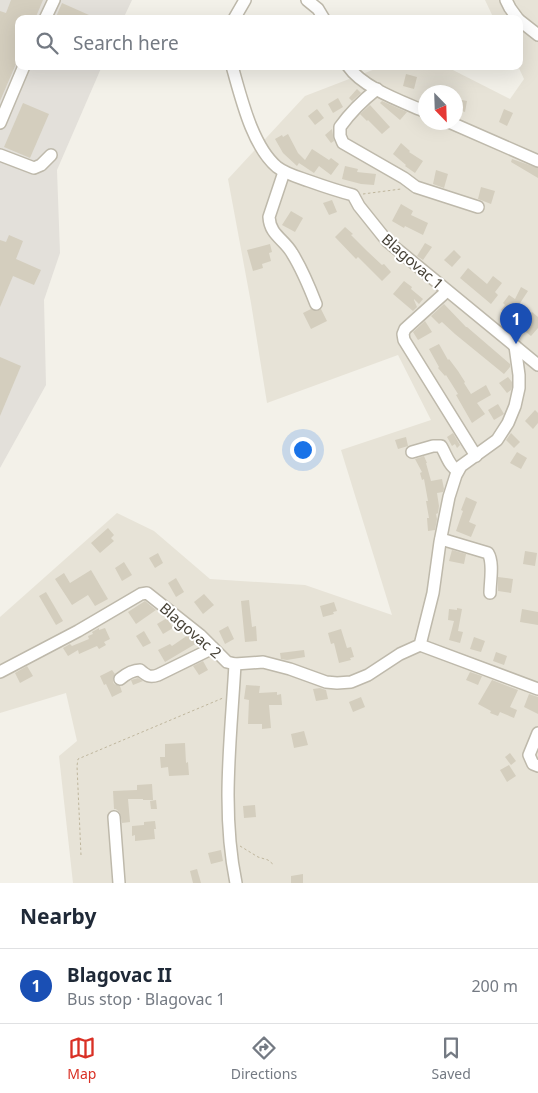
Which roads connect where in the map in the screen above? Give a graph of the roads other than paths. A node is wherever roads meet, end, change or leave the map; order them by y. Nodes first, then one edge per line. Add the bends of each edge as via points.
1 (54, 0) edge
2 (245, 0) edge
3 (307, 0) edge
4 (506, 0) edge
5 (47, 15) edge
6 (236, 15) edge
7 (322, 15) edge
8 (516, 15) edge
9 (523, 23) edge
10 (538, 36) edge
11 (22, 70) edge
12 (233, 70) edge
13 (350, 70) edge
14 (377, 89) junction
15 (418, 108) edge
16 (0, 123) edge
17 (463, 128) edge
18 (51, 154) dead end
19 (0, 155) edge
20 (538, 161) edge
21 (284, 172) junction
22 (478, 207) dead end
23 (447, 291) junction
24 (316, 304) dead end
25 (516, 346) junction
26 (538, 365) edge
27 (412, 452) dead end
28 (476, 456) junction
29 (458, 470) junction
30 (440, 539) junction
31 (490, 593) dead end
32 (420, 645) junction
33 (213, 648) junction
34 (235, 664) junction
35 (0, 672) edge
36 (120, 679) dead end
37 (538, 689) edge
38 (538, 733) edge
39 (538, 766) edge
40 (114, 817) dead end
41 (119, 883) edge
42 (236, 883) edge

1 - 5 street
2 - 6 street
3 - 7 street
4 - 8 street
9 - 10 street
11 - 16 street
12 - 21 street via 252,130 270,160
13 - 14 street via 364,83
14 - 15 street
14 - 22 street via 340,127 343,143 416,187
17 - 20 street
18 - 19 street via 36,168
21 - 23 street, Blagovac 1 via 352,195 387,241
21 - 24 street via 269,223 290,250
23 - 25 street, Blagovac 1
23 - 28 street via 405,329 404,340
25 - 26 street, Blagovac 1
25 - 28 street via 519,375 515,406 497,440
27 - 29 street via 441,446 454,469
28 - 29 street
29 - 30 street
30 - 31 street via 488,553
30 - 32 street via 433,593
32 - 34 street, Blagovac 2 via 351,682 326,682 263,662
32 - 37 street
33 - 34 street, Blagovac 2 via 227,662
33 - 35 street, Blagovac 2 via 147,593
33 - 36 street via 158,675 150,677 136,670
34 - 42 street via 228,802
38 - 39 street via 529,755 533,764
40 - 41 street

